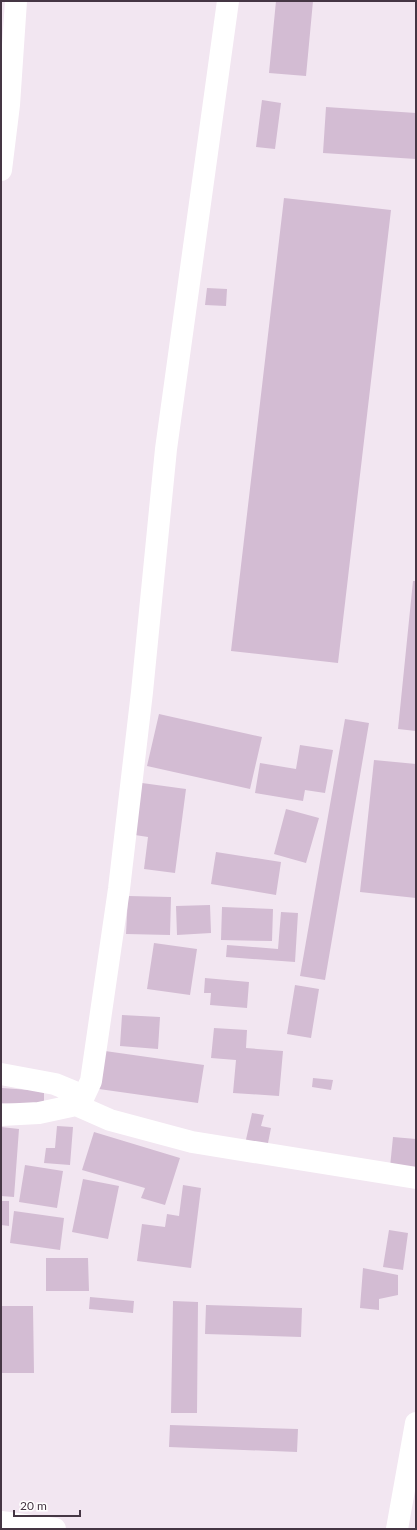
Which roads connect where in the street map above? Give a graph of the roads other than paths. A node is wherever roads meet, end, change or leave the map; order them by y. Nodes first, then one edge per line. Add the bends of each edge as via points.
1 (16, 1) edge
2 (228, 1) edge
3 (1, 170) edge
4 (1, 1074) edge
5 (80, 1100) junction
6 (1, 1115) edge
7 (416, 1178) edge
8 (416, 1423) edge
9 (12, 1525) edge
10 (55, 1529) edge
11 (397, 1529) edge

1 - 3 street via 9,105
2 - 5 street via 166,449 119,889 91,1081
4 - 5 street via 55,1084
5 - 6 street via 39,1113
5 - 7 street via 110,1120 192,1142
8 - 11 street
9 - 10 street

